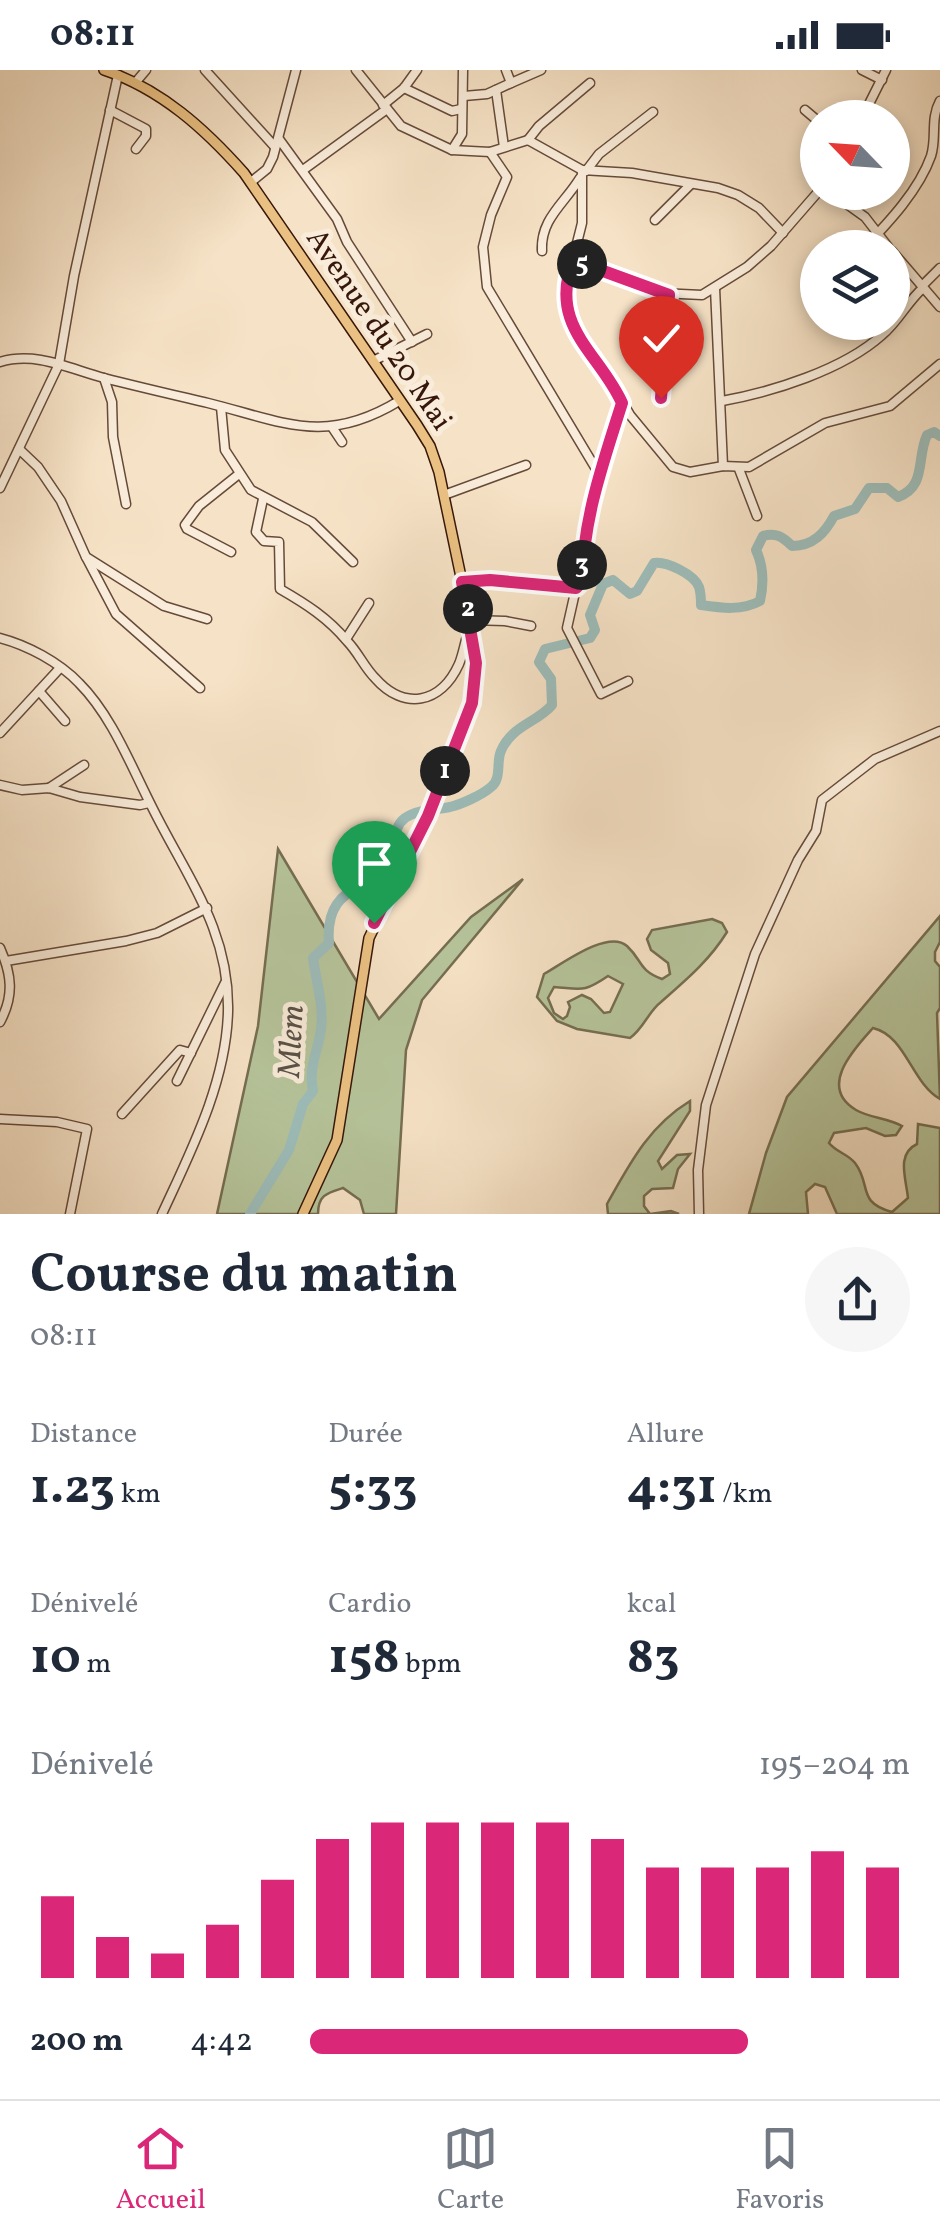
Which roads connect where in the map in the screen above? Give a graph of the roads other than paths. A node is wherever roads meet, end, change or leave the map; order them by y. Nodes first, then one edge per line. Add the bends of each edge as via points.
1 (104, 70) edge
2 (146, 70) edge
3 (205, 70) edge
4 (296, 70) edge
5 (356, 70) edge
6 (417, 70) edge
7 (463, 70) edge
8 (506, 70) edge
9 (541, 70) edge
10 (862, 70) edge
11 (886, 70) edge
12 (118, 75) junction
13 (882, 80) junction
14 (134, 83) junction
15 (590, 83) dead end
16 (511, 84) junction
17 (404, 88) junction
18 (496, 90) junction
19 (464, 96) junction
20 (871, 100) edge
21 (940, 100) edge
22 (385, 107) junction
23 (462, 109) junction
24 (110, 110) junction
25 (653, 112) dead end
26 (528, 140) junction
27 (277, 143) junction
28 (504, 147) junction
29 (136, 149) dead end
30 (452, 150) junction
31 (490, 152) junction
32 (302, 170) junction
33 (583, 171) junction
34 (252, 182) junction
35 (690, 186) junction
36 (803, 210) edge
37 (854, 210) edge
38 (655, 220) dead end
39 (875, 230) edge
40 (881, 230) edge
41 (783, 234) junction
42 (542, 252) dead end
43 (573, 260) junction
44 (940, 268) edge
45 (910, 272) edge
46 (922, 287) junction
47 (715, 288) junction
48 (669, 295) junction
49 (940, 307) edge
50 (427, 334) dead end
51 (412, 342) junction
52 (373, 361) junction
53 (0, 362) edge
54 (59, 364) junction
55 (940, 364) edge
56 (104, 378) junction
57 (661, 398) dead end
58 (398, 401) junction
59 (722, 401) junction
60 (622, 403) junction
61 (221, 407) junction
62 (332, 427) junction
63 (342, 442) dead end
64 (19, 449) junction
65 (526, 465) dead end
66 (723, 466) junction
67 (739, 469) junction
68 (239, 474) junction
69 (599, 474) junction
70 (0, 488) edge
71 (444, 495) junction
72 (263, 499) junction
73 (126, 504) dead end
74 (757, 516) dead end
75 (231, 552) dead end
76 (86, 557) junction
77 (353, 562) dead end
78 (462, 582) junction
79 (576, 588) junction
80 (369, 602) dead end
81 (207, 619) dead end
82 (471, 622) junction
83 (532, 626) dead end
84 (0, 638) edge
85 (346, 639) junction
86 (60, 668) junction
87 (628, 681) dead end
88 (200, 688) dead end
89 (39, 691) junction
90 (66, 721) dead end
91 (940, 731) edge
92 (0, 733) edge
93 (84, 766) dead end
94 (0, 785) edge
95 (49, 788) junction
96 (150, 802) junction
97 (207, 908) junction
98 (0, 948) edge
99 (6, 962) junction
100 (225, 984) junction
101 (0, 1022) edge
102 (191, 1053) junction
103 (177, 1081) dead end
104 (122, 1114) dead end
105 (0, 1119) edge
106 (70, 1214) edge
107 (162, 1214) edge
108 (303, 1214) edge
109 (699, 1214) edge

1 - 12 main road, Avenue du 20 Mai
2 - 14 street
3 - 27 street via 252,125
4 - 27 street
5 - 22 street
6 - 17 street
7 - 19 street
8 - 16 street
9 - 16 street
10 - 13 street
11 - 13 street
12 - 14 main road, Avenue du 20 Mai
12 - 24 street
13 - 20 street
14 - 34 main road, Avenue du 20 Mai via 195,123
15 - 26 street
16 - 18 street
17 - 22 street
17 - 23 street via 452,111
18 - 19 street
18 - 28 street
19 - 23 street
21 - 40 street via 927,166
22 - 30 street via 402,126
22 - 32 street
23 - 30 street via 462,134
24 - 29 street via 146,129
24 - 54 street
25 - 33 street
26 - 28 street
26 - 33 street
27 - 32 street
27 - 34 street via 267,169
28 - 31 street
30 - 31 street
31 - 69 street via 507,177 485,233 487,287
32 - 51 street
33 - 35 street
33 - 42 street via 548,219
33 - 43 street
34 - 52 main road, Avenue du 20 Mai
35 - 38 street
35 - 41 street via 748,200
36 - 41 street
37 - 39 street
41 - 47 street
43 - 48 street
43 - 60 street via 572,325
44 - 46 street
45 - 46 street
46 - 49 street
46 - 59 street via 885,333 850,356 778,388
47 - 48 street via 696,297
47 - 59 street
48 - 57 street
50 - 51 street
51 - 52 street
52 - 58 main road, Avenue du 20 Mai
53 - 54 street
54 - 56 street
54 - 64 street
55 - 67 street via 890,406 825,423
56 - 61 street
56 - 73 street
58 - 62 street via 374,416
58 - 71 main road, Avenue du 20 Mai via 430,446
59 - 66 street
60 - 66 street via 673,468 700,472
60 - 69 street
61 - 62 street
61 - 68 street via 224,450
62 - 63 street
64 - 70 street
64 - 76 street via 61,502
65 - 71 street
66 - 67 street
67 - 74 street
68 - 72 street
68 - 75 street via 186,524
69 - 79 street
71 - 78 main road, Avenue du 20 Mai
72 - 77 street via 312,522
72 - 85 street via 256,532 280,542 280,589
76 - 81 street via 164,606
76 - 88 street via 116,614
78 - 79 street
78 - 82 main road, Avenue du 20 Mai
79 - 87 street via 567,628 600,694
80 - 85 street
82 - 83 street
82 - 85 street via 452,675 426,700 388,691
82 - 108 main road, Avenue du 20 Mai via 472,703 370,938 337,1140
84 - 86 street
86 - 89 street
86 - 96 street via 91,697
89 - 90 street
89 - 92 street
91 - 109 street via 875,758 822,800 816,831 754,954 706,1104
93 - 95 street
94 - 95 street
95 - 96 street
96 - 97 street
97 - 99 street via 157,933
97 - 100 street
98 - 99 street
99 - 101 street via 12,996
100 - 102 street
100 - 107 street via 228,1018 215,1090
102 - 103 street
102 - 104 street via 180,1050
105 - 106 street via 87,1129

